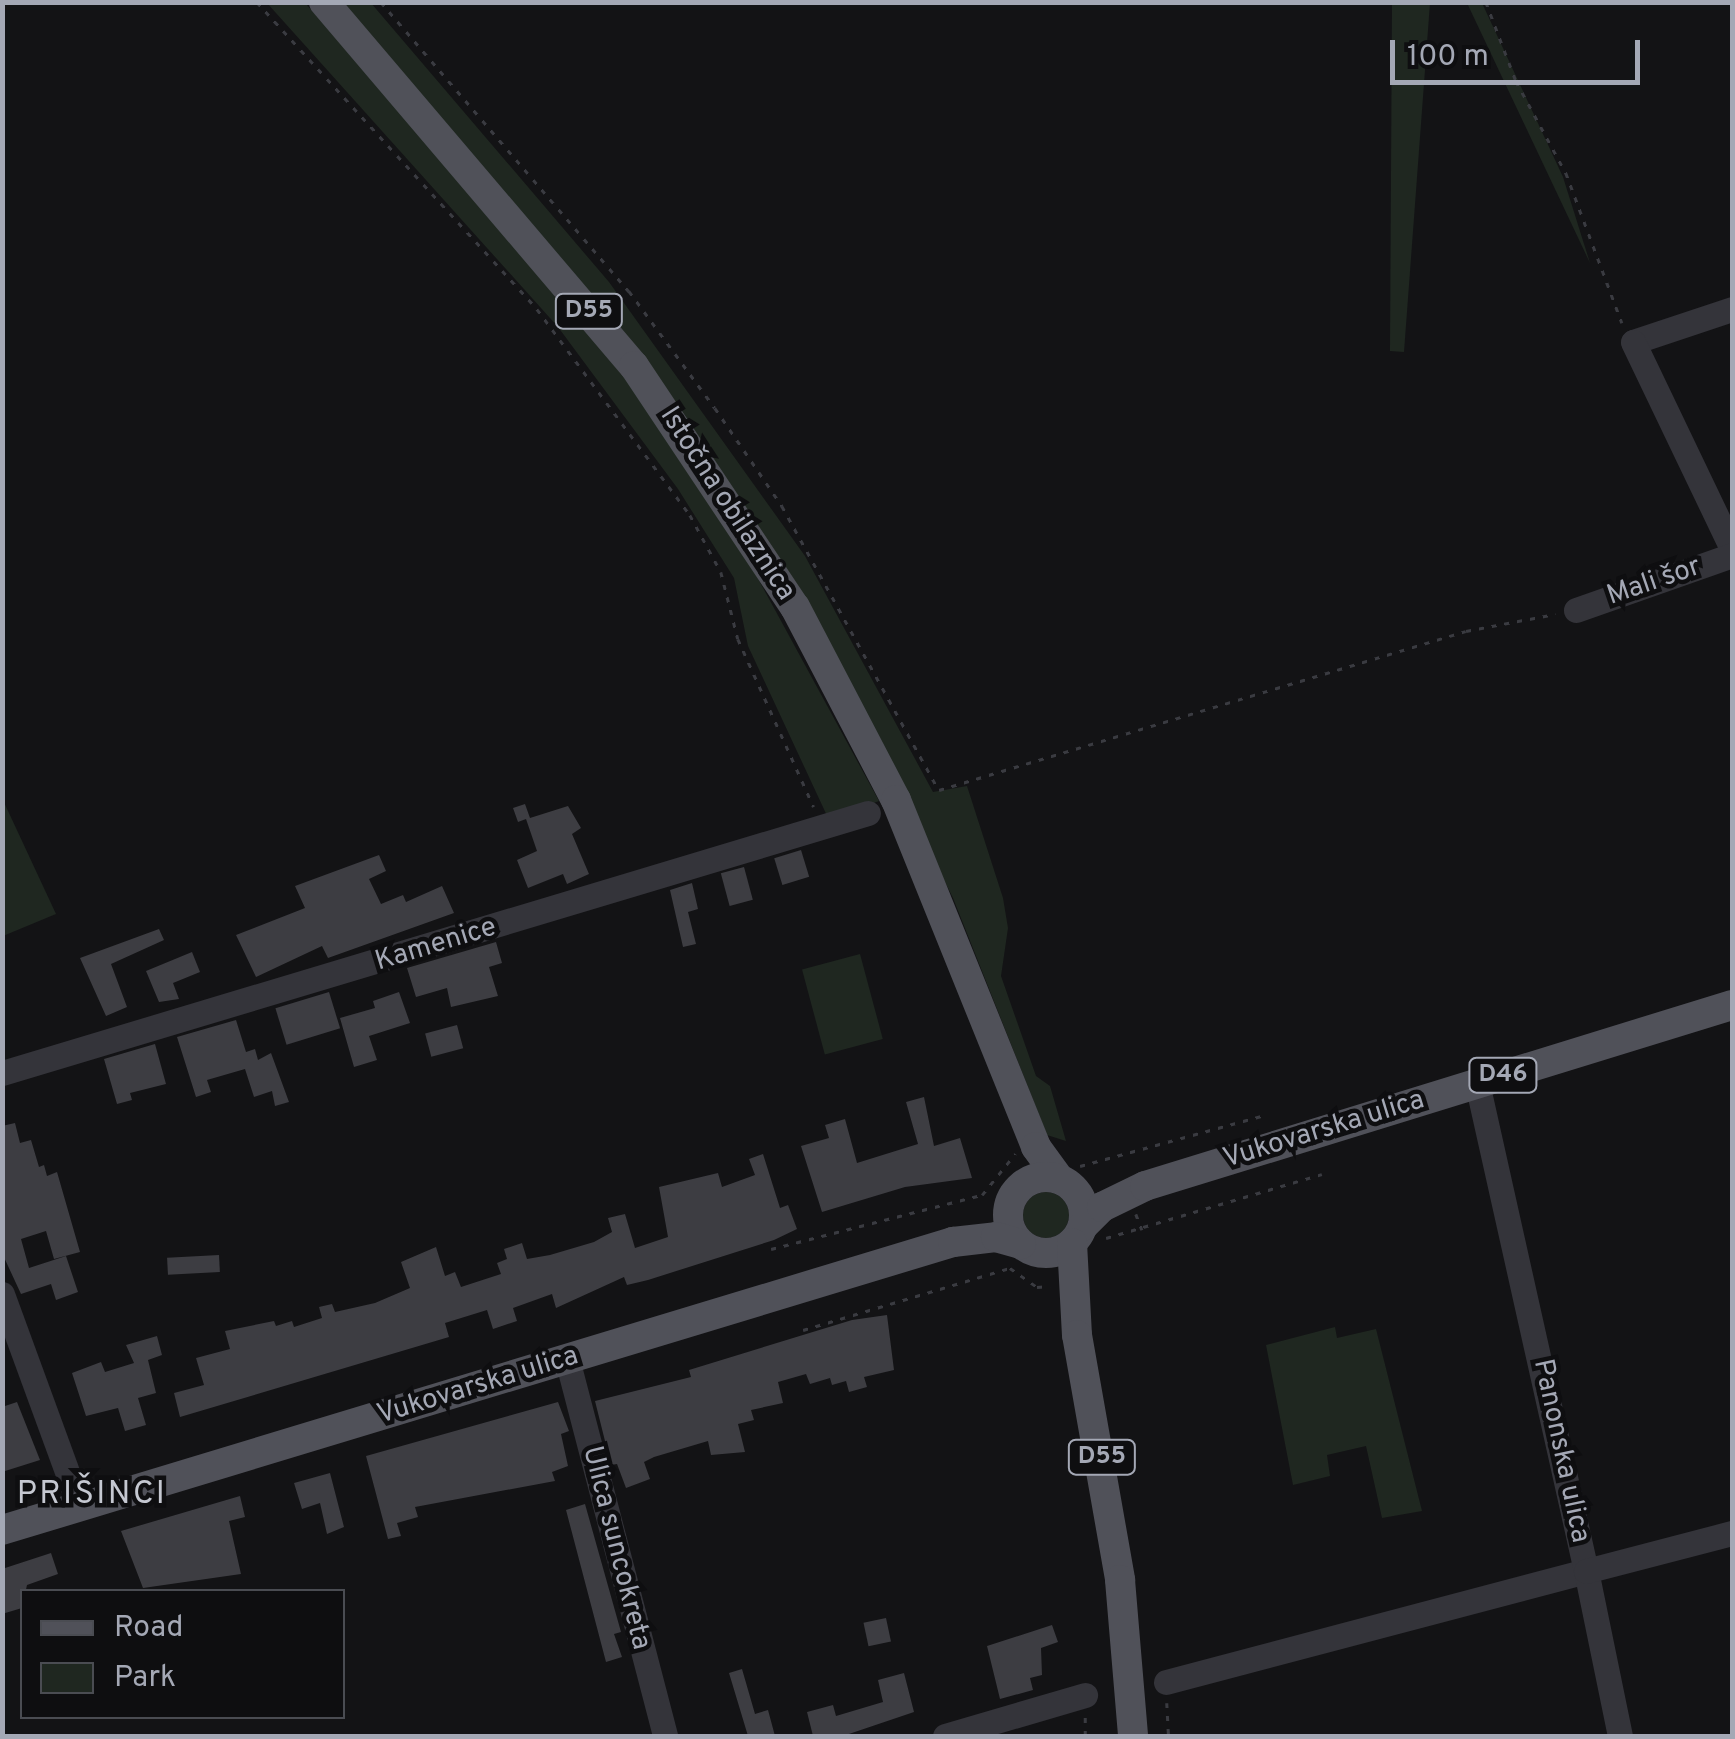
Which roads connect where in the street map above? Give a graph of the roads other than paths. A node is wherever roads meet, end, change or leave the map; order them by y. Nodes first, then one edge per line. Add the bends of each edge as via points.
1 (324, 2) edge
2 (1732, 310) edge
3 (1732, 552) edge
4 (1576, 610) road end
5 (868, 813) dead end
6 (1732, 1005) edge
7 (2, 1073) edge
8 (1008, 1081) junction
9 (1476, 1083) junction
10 (1068, 1177) junction
11 (1145, 1186) junction
12 (1015, 1196) junction
13 (1078, 1234) junction
14 (953, 1242) junction
15 (1026, 1247) junction
16 (2, 1294) edge
17 (1076, 1334) junction
18 (13, 1341) edge
19 (567, 1359) junction
20 (80, 1507) junction
21 (2, 1530) edge
22 (1732, 1533) edge
23 (1586, 1572) junction
24 (1166, 1682) road end
25 (1085, 1696) dead end
26 (665, 1736) edge
27 (945, 1736) edge
28 (1134, 1736) edge
29 (1620, 1736) edge

1 - 8 main road, Istočna obilaznica / D55 via 623,352 764,559 896,800
2 - 3 street via 1633,342
3 - 4 street, Mali šor
5 - 7 street, Kamenice
6 - 9 main road, Vukovarska ulica / D46
8 - 10 main road, Istočna obilaznica / D55 via 1040,1157
8 - 12 main road, Istočna obilaznica / D55 via 1020,1152
9 - 11 main road, Vukovarska ulica / D46
9 - 23 street, Panonska ulica
10 - 11 main road, Vukovarska ulica / D46
10 - 12 main road via 1037,1178
10 - 13 main road, D55 via 1084,1206
11 - 13 main road, Vukovarska ulica / D46 via 1102,1207
12 - 14 main road, Vukovarska ulica
12 - 15 main road, D55 via 1010,1224
13 - 15 main road via 1052,1253
13 - 17 main road, D55
14 - 15 main road, Vukovarska ulica via 996,1237
14 - 19 main road, Vukovarska ulica
15 - 17 main road, D55 via 1048,1268
16 - 18 street
17 - 28 main road, D55 via 1117,1563
18 - 20 street
19 - 20 main road, Vukovarska ulica
19 - 26 street, Ulica suncokreta
20 - 21 main road, Vukovarska ulica
22 - 23 street
23 - 24 street, Panonska ulica
23 - 29 street
25 - 27 street

